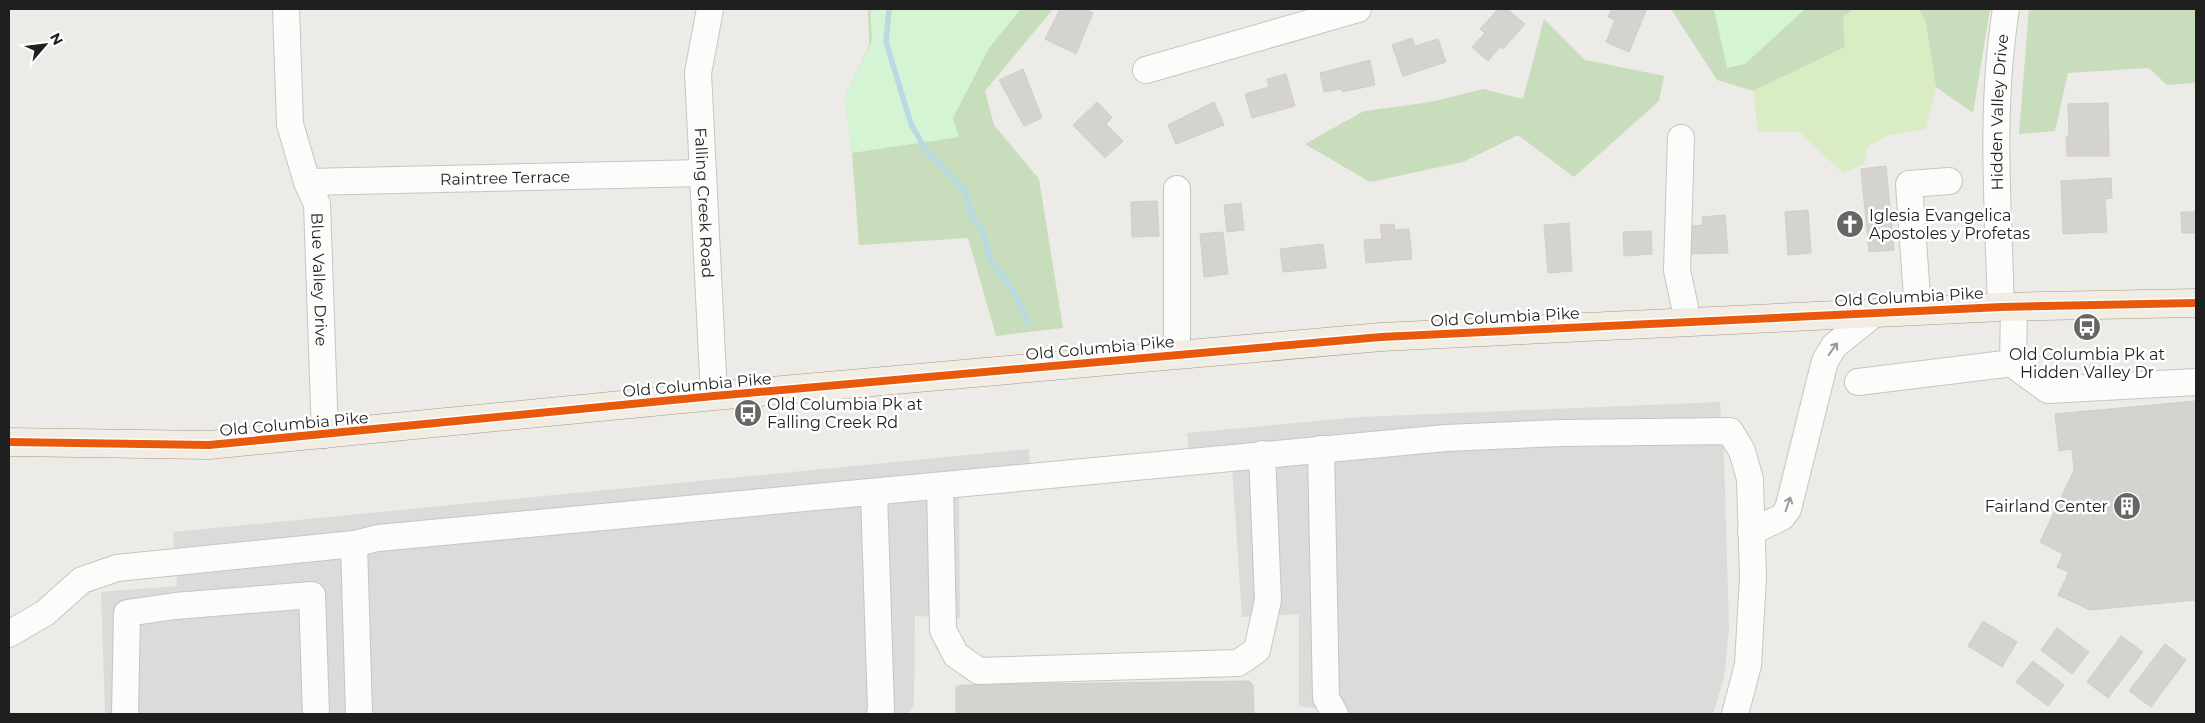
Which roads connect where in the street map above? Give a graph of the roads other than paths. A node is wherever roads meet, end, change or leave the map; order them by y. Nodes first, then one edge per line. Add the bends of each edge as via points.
1 (286, 9) edge
2 (710, 9) edge
3 (1358, 9) edge
4 (2006, 9) edge
5 (1146, 70) dead end
6 (1681, 138) dead end
7 (703, 173) junction
8 (1949, 181) dead end
9 (307, 182) junction
10 (1177, 190) dead end
11 (2196, 303) edge
12 (2007, 306) junction
13 (1918, 310) junction
14 (1875, 313) junction
15 (1688, 322) junction
16 (1177, 355) junction
17 (2014, 362) junction
18 (1858, 382) dead end
19 (2196, 382) edge
20 (714, 396) junction
21 (325, 435) junction
22 (9, 442) edge
23 (1322, 449) junction
24 (1262, 454) junction
25 (940, 486) junction
26 (874, 493) junction
27 (1751, 532) junction
28 (354, 544) junction
29 (9, 634) edge
30 (125, 714) edge
31 (316, 714) edge
32 (359, 714) edge
33 (880, 714) edge
34 (1335, 714) edge
35 (1735, 714) edge

1 - 9 street, Blue Valley Drive via 290,124
2 - 7 street, Falling Creek Road via 698,73
3 - 5 street
4 - 12 street, Hidden Valley Drive via 1995,117
6 - 15 street via 1677,270
7 - 9 street, Raintree Terrace
7 - 20 street, Falling Creek Road
8 - 13 street via 1909,184
9 - 21 street, Blue Valley Drive via 317,204
10 - 16 street
11 - 12 main road, Old Columbia Pike
12 - 13 main road, Old Columbia Pike
12 - 17 street, Hidden Valley Drive
13 - 14 main road, Old Columbia Pike
14 - 15 main road, Old Columbia Pike
27 -> 14 street via 1782,517 1788,509 1825,361 1834,346
15 - 16 main road, Old Columbia Pike via 1381,336
16 - 20 main road, Old Columbia Pike
17 - 18 street
17 - 19 street via 2019,370 2048,390
20 - 21 main road, Old Columbia Pike
21 - 22 main road, Old Columbia Pike via 209,446
23 - 24 street
23 - 27 street via 1561,433 1730,431 1742,451 1750,479
23 - 34 street via 1326,698
24 - 25 street
24 - 25 street via 1268,600 1257,650 1238,663 979,671 956,655 943,630
25 - 26 street
26 - 28 street via 378,538
26 - 33 street
27 - 35 street via 1753,578 1748,665
28 - 29 street via 116,568 82,580 45,613
28 - 32 street
30 - 31 street via 127,613 312,595

